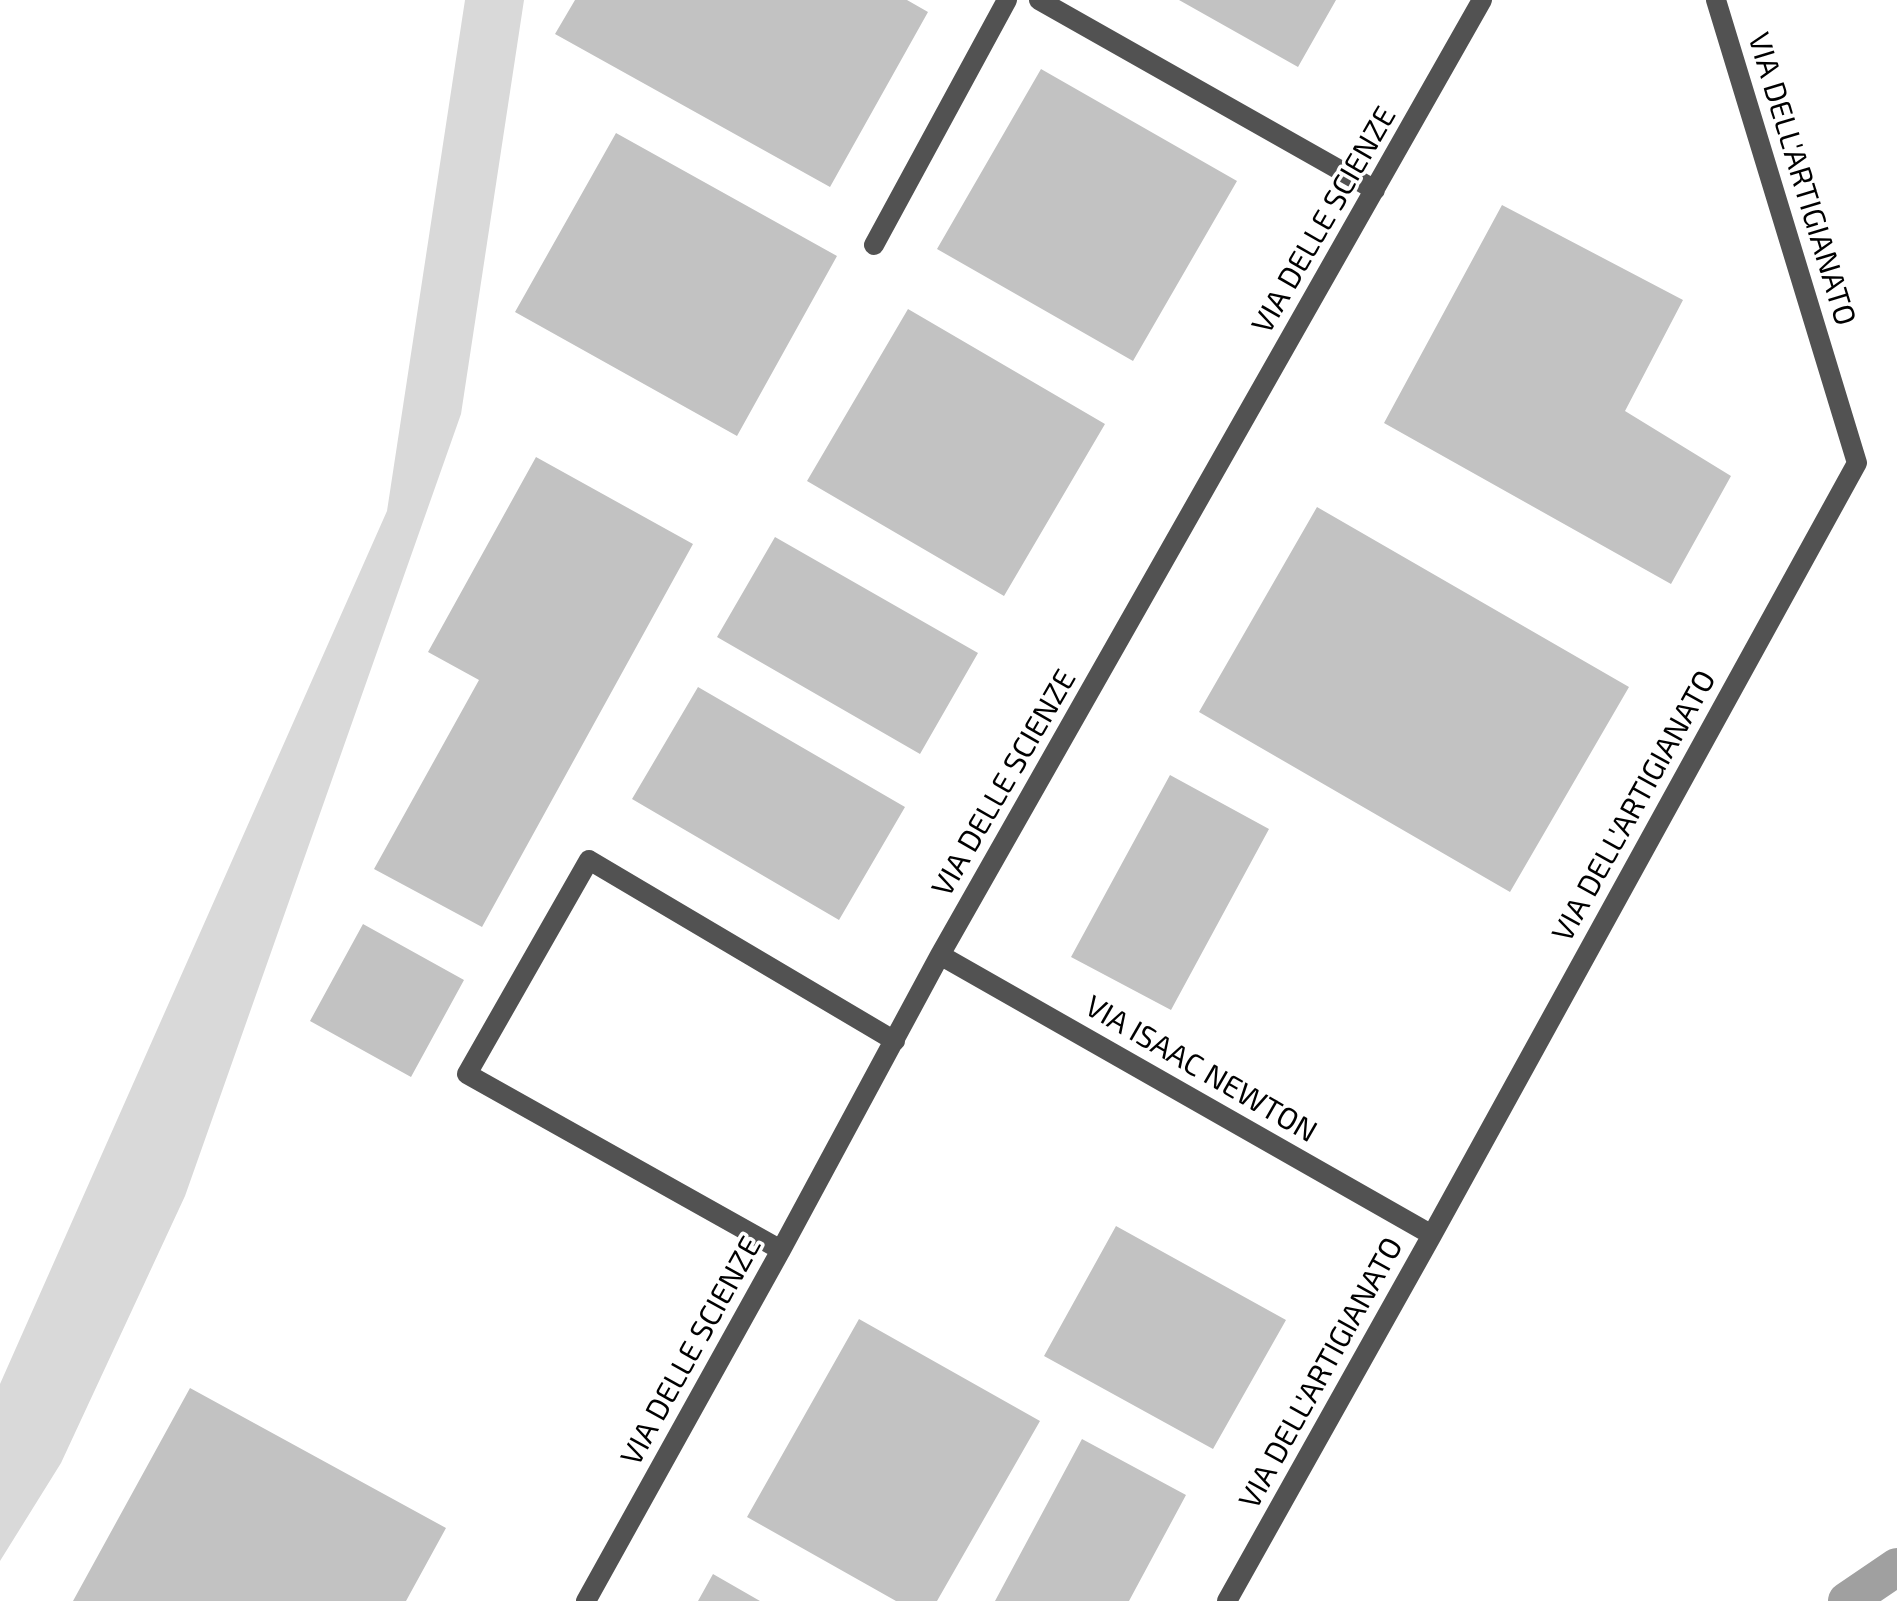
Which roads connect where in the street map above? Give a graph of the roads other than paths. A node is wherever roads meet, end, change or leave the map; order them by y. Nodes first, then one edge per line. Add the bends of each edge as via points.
1 (1007, 0) edge
2 (1039, 0) edge
3 (1482, 0) edge
4 (1716, 0) edge
5 (1375, 190) junction
6 (874, 245) dead end
7 (940, 955) junction
8 (895, 1041) junction
9 (1432, 1235) junction
10 (781, 1250) junction
11 (586, 1601) edge
12 (1227, 1601) edge

1 - 6 street
2 - 5 street
3 - 5 street, VIA DELLE SCIENZE
4 - 9 street, VIA DELL'ARTIGIANATO via 1857,463
5 - 7 street, VIA DELLE SCIENZE
7 - 8 street, VIA DELLE SCIENZE
7 - 9 street, VIA ISAAC NEWTON
8 - 10 street, VIA DELLE SCIENZE
8 - 10 street via 589,860 467,1074
9 - 12 street, VIA DELL'ARTIGIANATO
10 - 11 street, VIA DELLE SCIENZE

